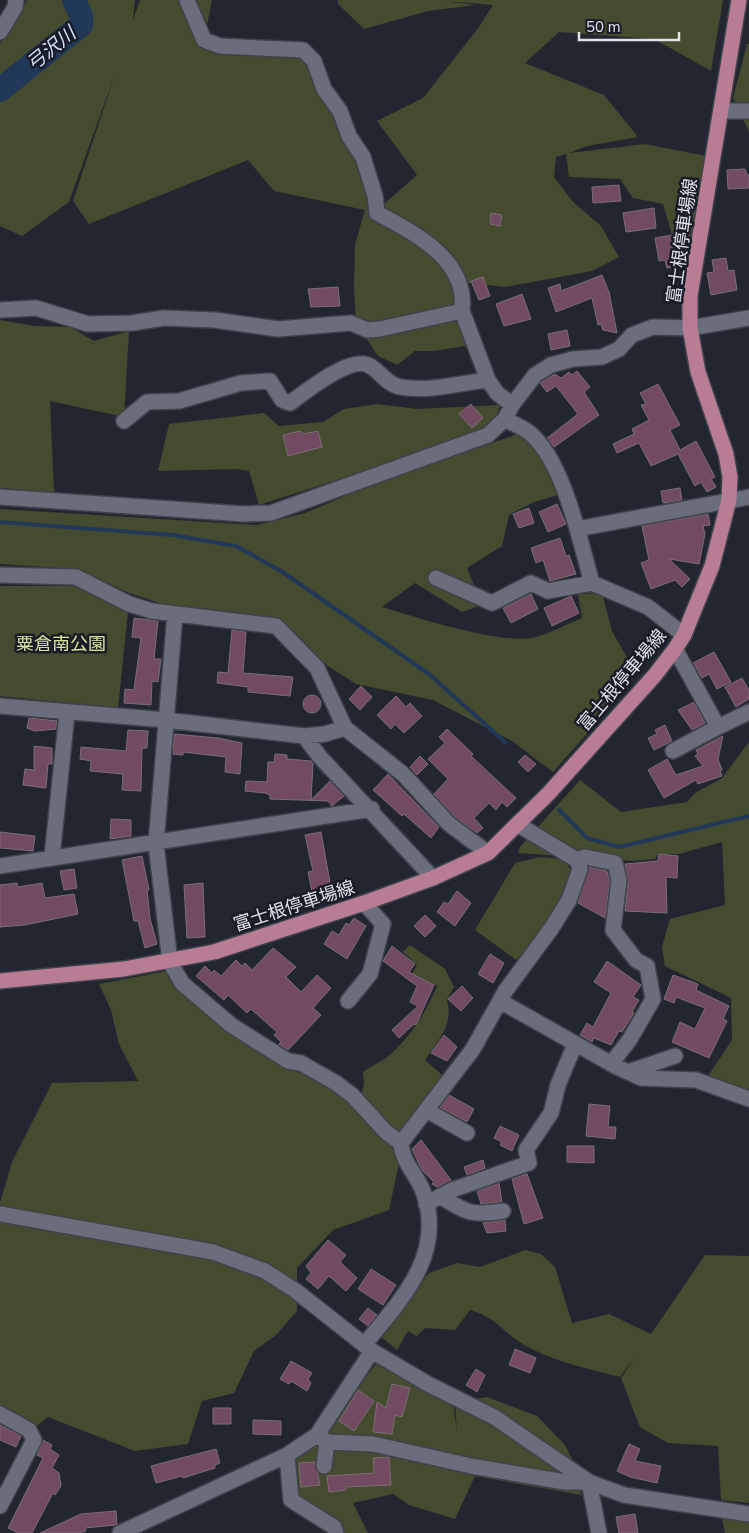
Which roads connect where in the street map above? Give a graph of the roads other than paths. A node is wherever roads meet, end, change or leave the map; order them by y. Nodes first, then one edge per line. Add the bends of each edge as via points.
1 (187, 0) edge
2 (739, 0) edge
3 (14, 2) edge
4 (0, 32) edge
5 (749, 110) edge
6 (721, 111) junction
7 (0, 310) edge
8 (462, 311) junction
9 (749, 318) edge
10 (690, 328) junction
11 (488, 380) junction
12 (512, 405) junction
13 (505, 419) junction
14 (124, 421) dead end
15 (0, 496) edge
16 (749, 497) edge
17 (728, 500) junction
18 (577, 529) junction
19 (0, 576) edge
20 (436, 578) dead end
21 (592, 583) junction
22 (175, 614) junction
23 (684, 635) junction
24 (675, 649) junction
25 (0, 706) edge
26 (749, 712) edge
27 (67, 713) junction
28 (166, 720) junction
29 (718, 727) junction
30 (345, 728) junction
31 (304, 736) junction
32 (673, 752) dead end
33 (372, 809) junction
34 (517, 824) junction
35 (156, 844) junction
36 (488, 853) junction
37 (52, 857) junction
38 (577, 860) junction
39 (0, 866) edge
40 (433, 878) junction
41 (364, 903) junction
42 (170, 962) junction
43 (0, 981) edge
44 (348, 1001) dead end
45 (500, 1001) junction
46 (575, 1044) junction
47 (675, 1056) dead end
48 (611, 1064) junction
49 (628, 1072) junction
50 (749, 1099) edge
51 (426, 1110) junction
52 (467, 1133) dead end
53 (401, 1143) junction
54 (440, 1196) junction
55 (426, 1204) junction
56 (503, 1211) dead end
57 (0, 1214) edge
58 (368, 1348) junction
59 (0, 1414) edge
60 (322, 1438) junction
61 (287, 1454) junction
62 (324, 1466) dead end
63 (589, 1482) junction
64 (0, 1506) edge
65 (749, 1514) edge
66 (120, 1533) edge
67 (336, 1533) edge
68 (599, 1533) edge

1 - 8 street via 204,40 220,46 303,50 314,61 324,89 340,111 349,136 363,157 377,213 417,234 446,259 460,282
2 - 6 main road, 富士根停車場線
3 - 4 street
5 - 6 street
6 - 10 main road, 富士根停車場線 via 690,296
7 - 8 street via 36,308 88,324 164,318 278,328 351,323 367,330
8 - 11 street
9 - 10 street
10 - 12 street via 653,327 632,335 602,358 573,359 551,365 535,375
10 - 17 main road, 富士根停車場線 via 698,372 726,454 730,477
11 - 12 street via 497,393
11 - 14 street via 419,389 399,387 387,382 370,365 359,363 315,383 290,403 282,400 270,381 241,383 179,400 147,402
12 - 13 street
13 - 15 street via 488,435 472,443 271,513 244,514
13 - 18 street via 532,434 551,462
16 - 17 street
17 - 18 street
17 - 23 main road, 富士根停車場線 via 712,566
18 - 21 street
19 - 22 street via 76,577 129,604
20 - 21 street via 492,604 531,583 548,591
21 - 23 street via 648,606
22 - 28 street
22 - 30 street via 276,626 317,668
23 - 24 main road, 富士根停車場線
24 - 29 street
24 - 34 main road, 富士根停車場線 via 639,694
25 - 27 street
26 - 29 street
27 - 28 street
27 - 37 street
28 - 31 street
28 - 35 street
29 - 32 street
30 - 31 street
30 - 36 street via 403,774 449,824
31 - 33 street
33 - 35 street
33 - 40 street
34 - 36 main road, 富士根停車場線
34 - 38 street
35 - 37 street
35 - 42 street
36 - 40 main road, 富士根停車場線
37 - 39 street
38 - 45 street via 580,869 569,900
38 - 48 street via 584,857 615,863 620,880 613,930 636,960 647,966 653,999
40 - 41 main road, 富士根停車場線
41 - 42 main road, 富士根停車場線 via 214,952
41 - 44 street via 383,924 370,974
42 - 43 main road, 富士根停車場線
42 - 53 street via 182,983 231,1026 288,1061 301,1063 336,1083 354,1096 386,1132
45 - 46 street
45 - 51 street via 474,1049
46 - 48 street
46 - 54 street via 558,1084 551,1113 526,1150 529,1163
47 - 49 street
48 - 49 street
49 - 50 street via 641,1078 696,1080
51 - 52 street
51 - 53 street
53 - 55 street via 402,1154 424,1192
54 - 55 street
54 - 56 street via 466,1212
55 - 58 street via 430,1216 421,1268
57 - 58 street via 213,1252 241,1261 265,1271 296,1291
58 - 60 street
58 - 63 street via 428,1384 494,1417
59 - 64 street via 29,1430 34,1440
60 - 61 street
60 - 62 street
60 - 63 street via 373,1444 471,1466 566,1482
61 - 66 street
61 - 67 street via 292,1500 334,1527
63 - 65 street via 624,1495
63 - 68 street

